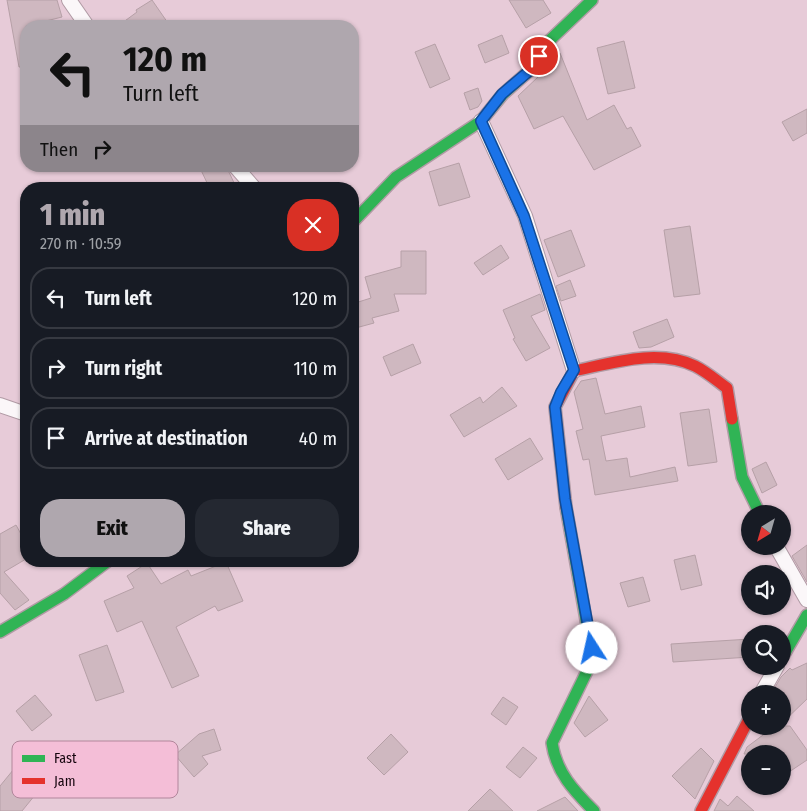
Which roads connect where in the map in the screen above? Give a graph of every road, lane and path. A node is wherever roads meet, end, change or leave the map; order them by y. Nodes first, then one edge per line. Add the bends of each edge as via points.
1 (69, 0) edge
2 (592, 0) edge
3 (83, 20) edge
4 (481, 121) junction
5 (240, 172) edge
6 (249, 182) edge
7 (359, 216) edge
8 (574, 370) junction
9 (0, 405) edge
10 (20, 412) edge
11 (756, 505) edge
12 (781, 555) edge
13 (100, 567) edge
14 (807, 600) edge
15 (807, 615) edge
16 (0, 632) edge
17 (791, 643) edge
18 (741, 734) edge
19 (594, 811) edge
20 (701, 811) edge

1 - 3 street
2 - 4 street via 550,40 528,72 502,94
4 - 7 street via 396,177
4 - 8 street via 524,216
5 - 6 street
8 - 11 street via 636,360 668,359 695,366 727,388 742,477
8 - 19 street via 555,407 565,499 592,648 591,663 552,743 552,756 561,774
9 - 10 street
12 - 14 street
13 - 16 street via 64,594
15 - 17 street
18 - 20 street

